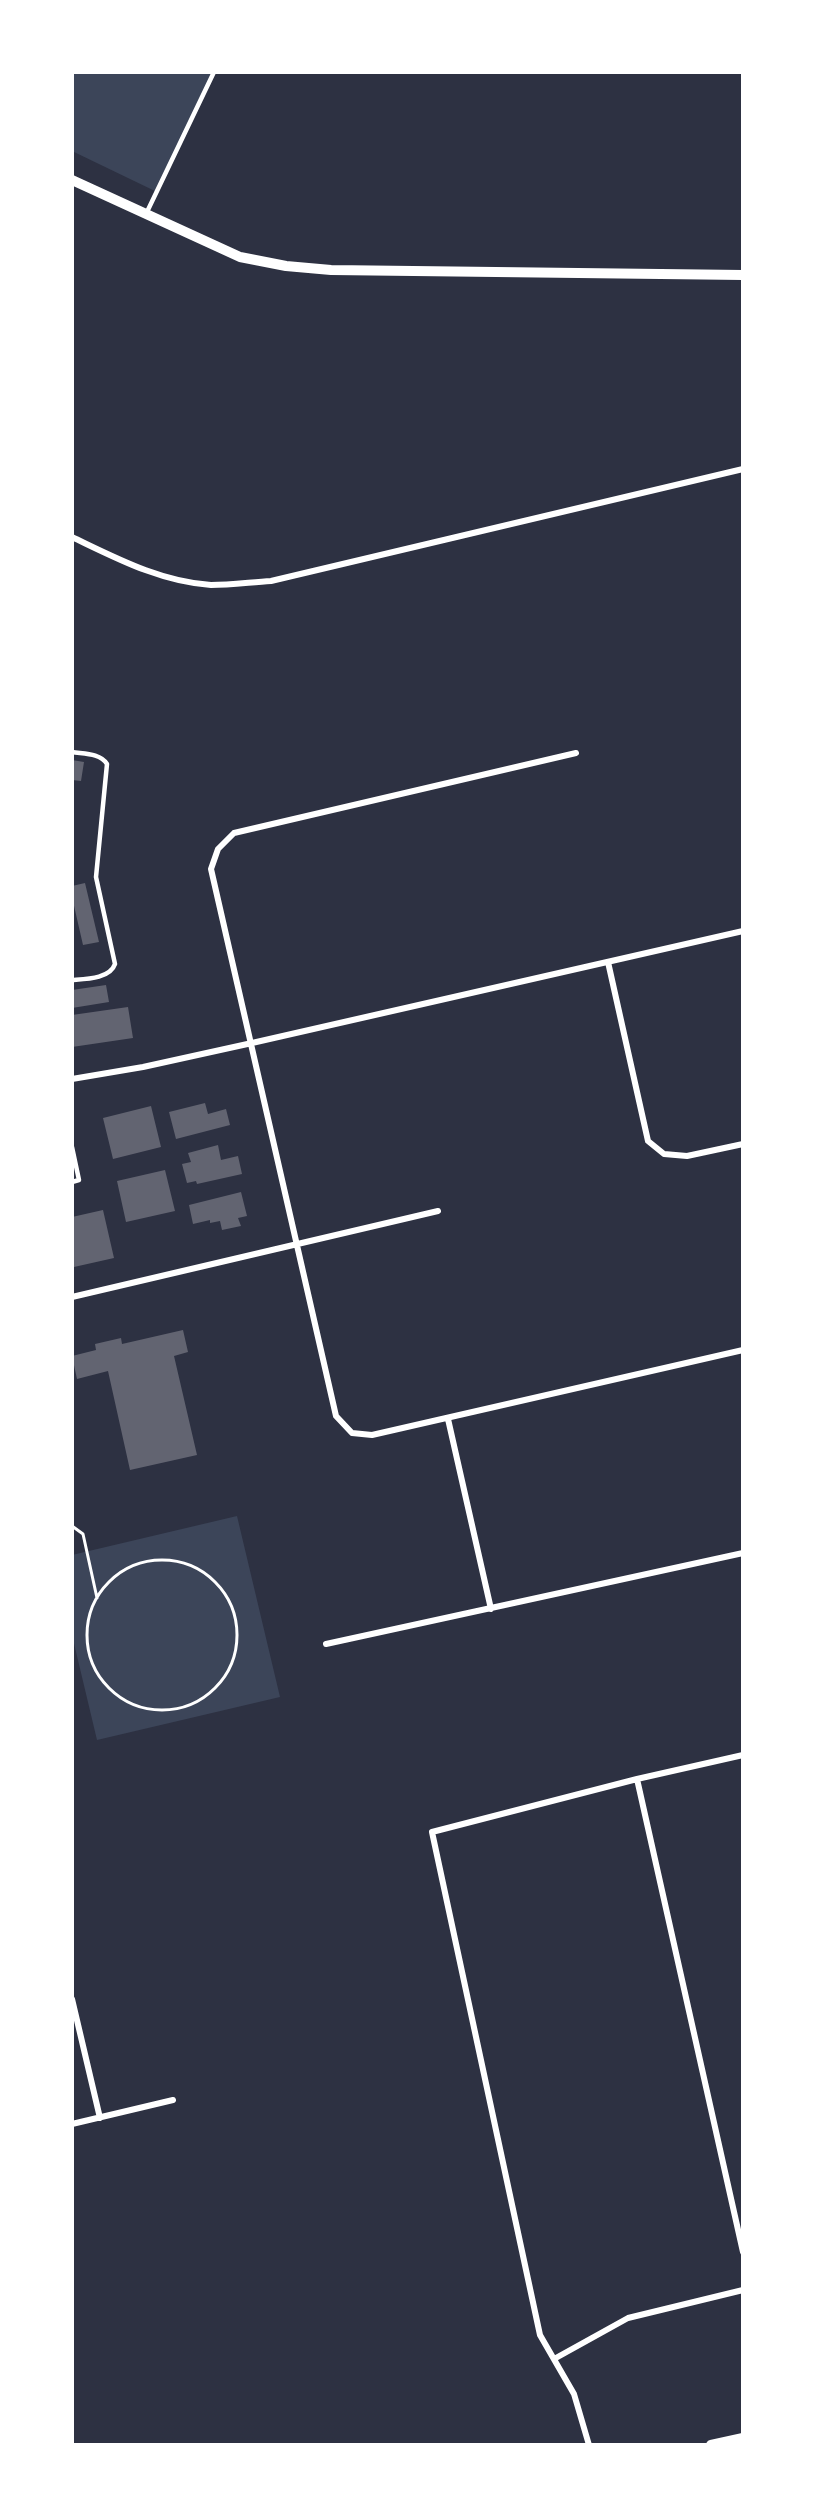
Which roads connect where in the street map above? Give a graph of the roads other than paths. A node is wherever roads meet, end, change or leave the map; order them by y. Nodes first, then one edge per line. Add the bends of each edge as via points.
1 (214, 72) edge
2 (73, 183) edge
3 (146, 214) junction
4 (743, 275) edge
5 (743, 469) edge
6 (72, 537) edge
7 (72, 752) edge
8 (576, 753) dead end
9 (743, 931) edge
10 (608, 962) junction
11 (72, 980) edge
12 (252, 1043) junction
13 (72, 1079) edge
14 (743, 1144) edge
15 (72, 1147) edge
16 (72, 1182) edge
17 (438, 1211) dead end
18 (298, 1244) junction
19 (72, 1297) edge
20 (743, 1350) edge
21 (448, 1419) junction
22 (743, 1553) edge
23 (491, 1609) junction
24 (326, 1644) dead end
25 (743, 1755) edge
26 (637, 1779) junction
27 (72, 2000) edge
28 (173, 2100) dead end
29 (100, 2118) junction
30 (72, 2124) edge
31 (743, 2252) edge
32 (743, 2290) edge
33 (554, 2359) junction
34 (743, 2438) edge
35 (590, 2445) edge
36 (711, 2445) edge

1 - 3 lane
2 - 3 street
3 - 4 street via 240,257 286,266 331,270
5 - 6 street via 271,581 212,585 172,580
7 - 11 lane via 103,758 107,764 96,877 115,964 105,975
8 - 12 street via 234,833 218,849 212,869
9 - 10 street
10 - 12 street
10 - 14 street via 648,1141 664,1154 687,1156
12 - 13 street
12 - 18 street
15 - 16 lane via 79,1180
17 - 18 street
18 - 19 street
18 - 21 street via 336,1416 351,1433 372,1435
20 - 21 street
21 - 23 street
22 - 23 street
23 - 24 street
25 - 26 street
26 - 31 street
26 - 33 street via 432,1832 540,2335
27 - 29 street
28 - 29 street
29 - 30 street
32 - 33 street via 628,2318
33 - 35 street via 574,2394
34 - 36 street

